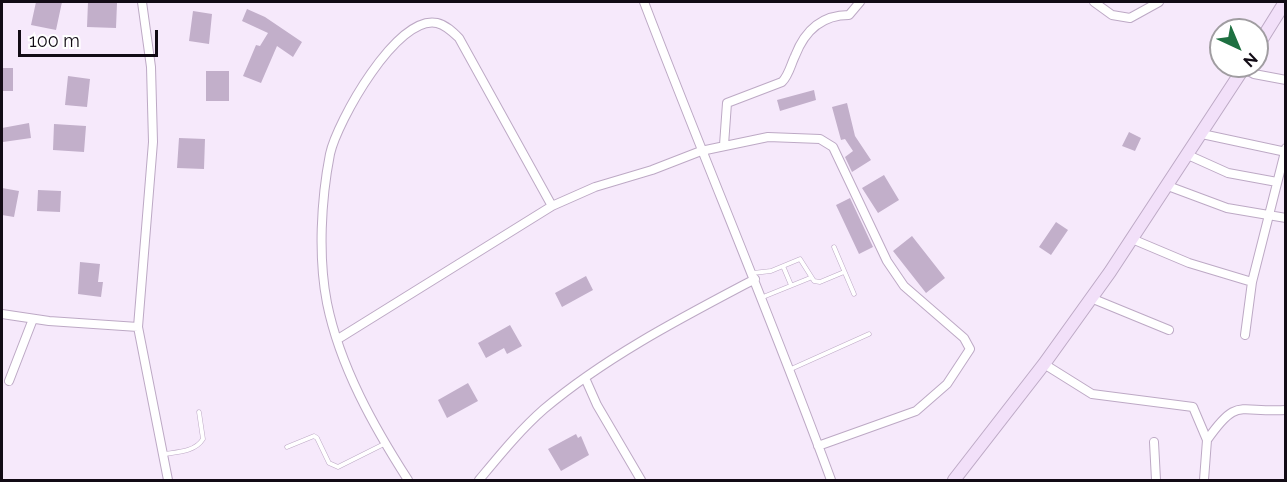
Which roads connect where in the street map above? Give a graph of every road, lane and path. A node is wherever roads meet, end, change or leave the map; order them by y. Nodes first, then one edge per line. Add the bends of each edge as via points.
1 (142, 2) edge
2 (644, 2) edge
3 (860, 2) edge
4 (1094, 2) edge
5 (1159, 2) edge
6 (1285, 2) edge
7 (1269, 28) edge
8 (1269, 77) edge
9 (1237, 78) edge
10 (1286, 80) edge
11 (1202, 134) junction
12 (724, 145) junction
13 (700, 151) junction
14 (1285, 151) edge
15 (1188, 155) junction
16 (1277, 182) junction
17 (1168, 186) junction
18 (552, 206) junction
19 (1269, 214) junction
20 (1286, 218) edge
21 (1131, 239) junction
22 (834, 248) dead end
23 (783, 266) junction
24 (844, 272) junction
25 (754, 276) junction
26 (810, 278) junction
27 (1252, 282) junction
28 (791, 285) junction
29 (854, 294) dead end
30 (763, 297) junction
31 (1091, 298) junction
32 (2, 314) edge
33 (33, 319) junction
34 (138, 327) junction
35 (1169, 330) dead end
36 (869, 334) dead end
37 (1245, 335) dead end
38 (338, 339) junction
39 (1044, 364) junction
40 (790, 369) junction
41 (585, 378) junction
42 (9, 381) dead end
43 (1286, 410) edge
44 (199, 412) dead end
45 (1207, 440) junction
46 (1154, 442) dead end
47 (385, 443) junction
48 (818, 446) junction
49 (287, 447) dead end
50 (163, 454) junction
51 (168, 480) edge
52 (408, 480) edge
53 (479, 480) edge
54 (641, 480) edge
55 (831, 480) edge
56 (954, 480) edge
57 (1156, 480) edge
58 (1204, 480) edge

1 - 34 street via 151,67 153,142
2 - 13 street
3 - 12 street via 849,15 828,16 815,27 797,50 782,82 727,104
4 - 5 street via 1110,14 1130,18
6 - 7 street
8 - 10 street
9 - 11 street
11 - 14 street
11 - 15 street
12 - 13 street
12 - 48 street via 768,137 820,139 834,147 887,261 904,286 969,344 969,352 947,384 916,411
13 - 18 street
13 - 25 street
14 - 16 street
15 - 16 street via 1235,175
15 - 17 street
16 - 19 street
17 - 19 street via 1227,208
17 - 21 street
18 - 38 street
18 - 38 street via 459,38 435,22 417,26 400,39 365,81 343,118 331,151 325,189 323,253 327,303
19 - 20 street
19 - 27 street
21 - 27 street
21 - 31 street
22 - 24 lane
23 - 25 lane
23 - 26 lane via 801,260
23 - 28 lane
24 - 26 lane via 820,282
24 - 29 lane
25 - 30 street
25 - 41 street
26 - 28 lane
27 - 37 street
28 - 30 lane
30 - 40 street
31 - 35 street
31 - 39 street
32 - 33 street
33 - 34 street
33 - 42 street
34 - 50 street
36 - 40 lane
38 - 47 street via 364,404
39 - 45 street via 1092,394 1190,405 1196,410
39 - 56 street
40 - 48 street
41 - 53 street via 525,427
41 - 54 street
43 - 45 street via 1229,411
44 - 50 lane via 203,439 200,444
45 - 58 street
46 - 57 street
47 - 49 lane via 338,466 329,463 314,436
47 - 52 street
48 - 55 street
50 - 51 street

